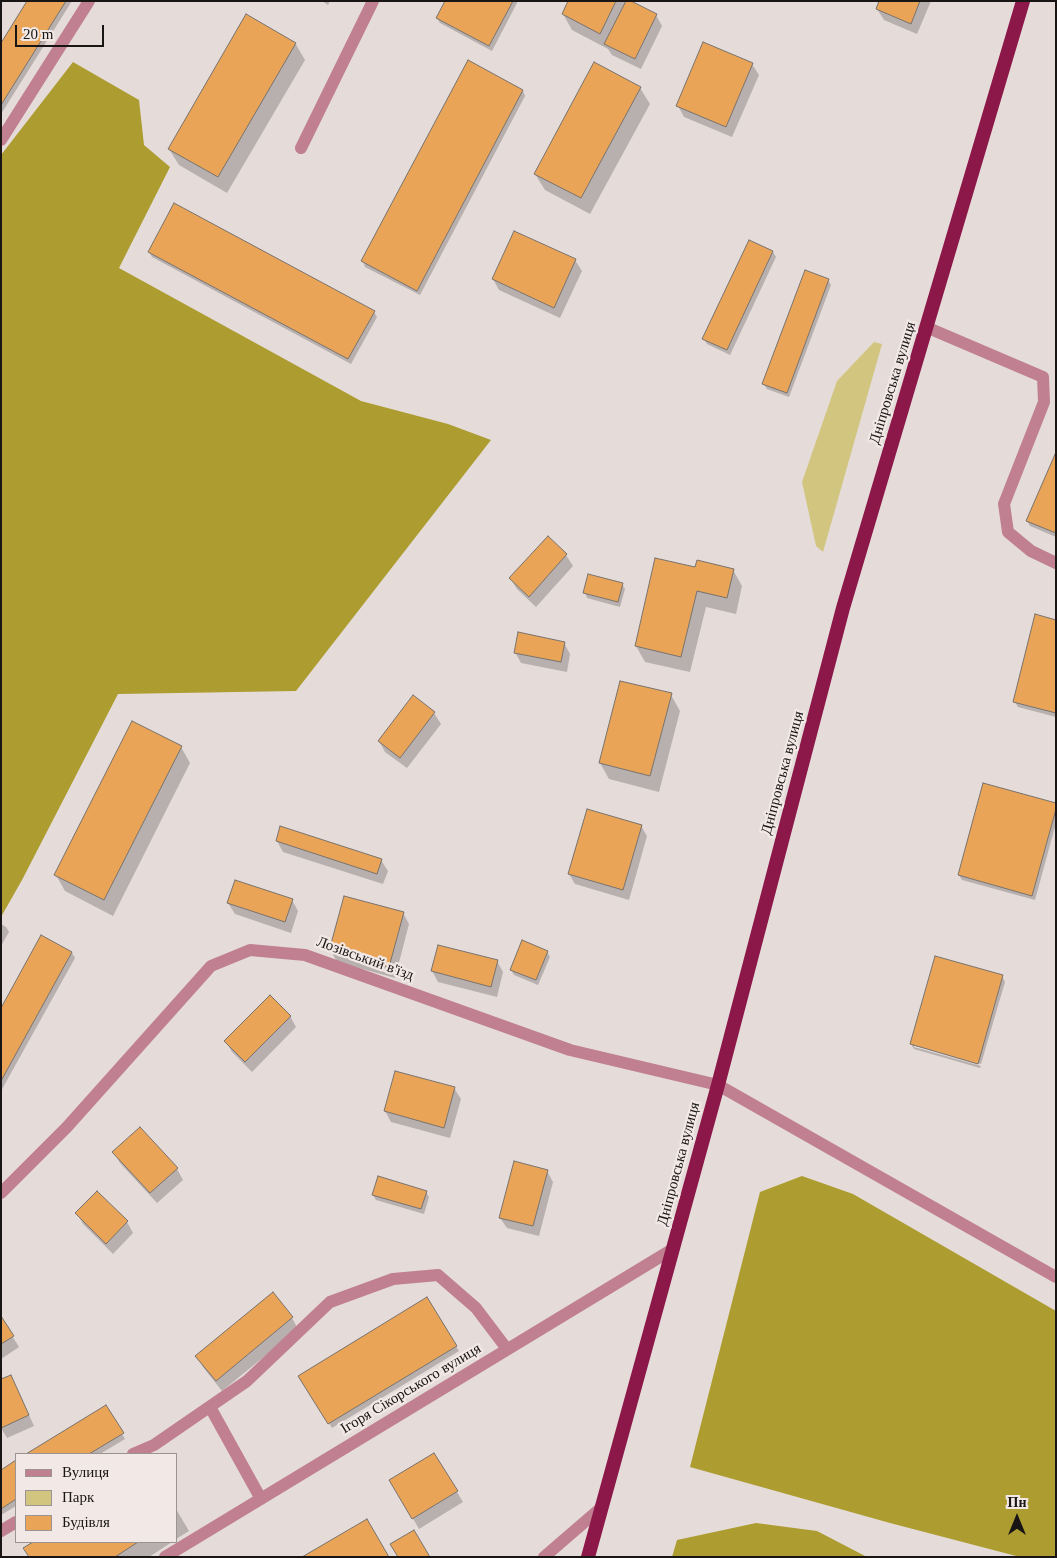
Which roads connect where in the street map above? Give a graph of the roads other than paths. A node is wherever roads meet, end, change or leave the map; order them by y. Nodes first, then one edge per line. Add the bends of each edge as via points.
1 (89, 1) edge
2 (373, 1) edge
3 (1023, 1) edge
4 (1, 140) edge
5 (301, 148) dead end
6 (926, 326) junction
7 (1056, 563) edge
8 (718, 1085) junction
9 (1, 1193) edge
10 (672, 1249) junction
11 (1056, 1277) edge
12 (507, 1349) junction
13 (210, 1407) junction
14 (135, 1453) edge
15 (261, 1499) junction
16 (602, 1507) junction
17 (15, 1523) edge
18 (1, 1531) edge
19 (165, 1557) edge
20 (544, 1557) edge
21 (588, 1557) edge

1 - 4 street
2 - 5 street
3 - 6 highway, Дніпровська вулиця
6 - 7 street via 1043,377 1044,402 1004,504 1008,532 1031,551
6 - 8 highway, Дніпровська вулиця via 843,608
8 - 9 street, Лозівський в'їзд via 570,1050 305,955 250,950 211,966 67,1127
8 - 10 highway, Дніпровська вулиця
8 - 11 street, Лозівський в'їзд
10 - 12 street, Ігоря Сікорського вулиця
10 - 16 highway, Дніпровська вулиця
12 - 13 street via 476,1308 438,1275 393,1279 330,1302 247,1381
12 - 15 street, Ігоря Сікорського вулиця
13 - 14 street via 154,1445
13 - 15 street
15 - 19 street, Ігоря Сікорського вулиця
16 - 20 street
16 - 21 highway, Дніпровська вулиця
17 - 18 street

